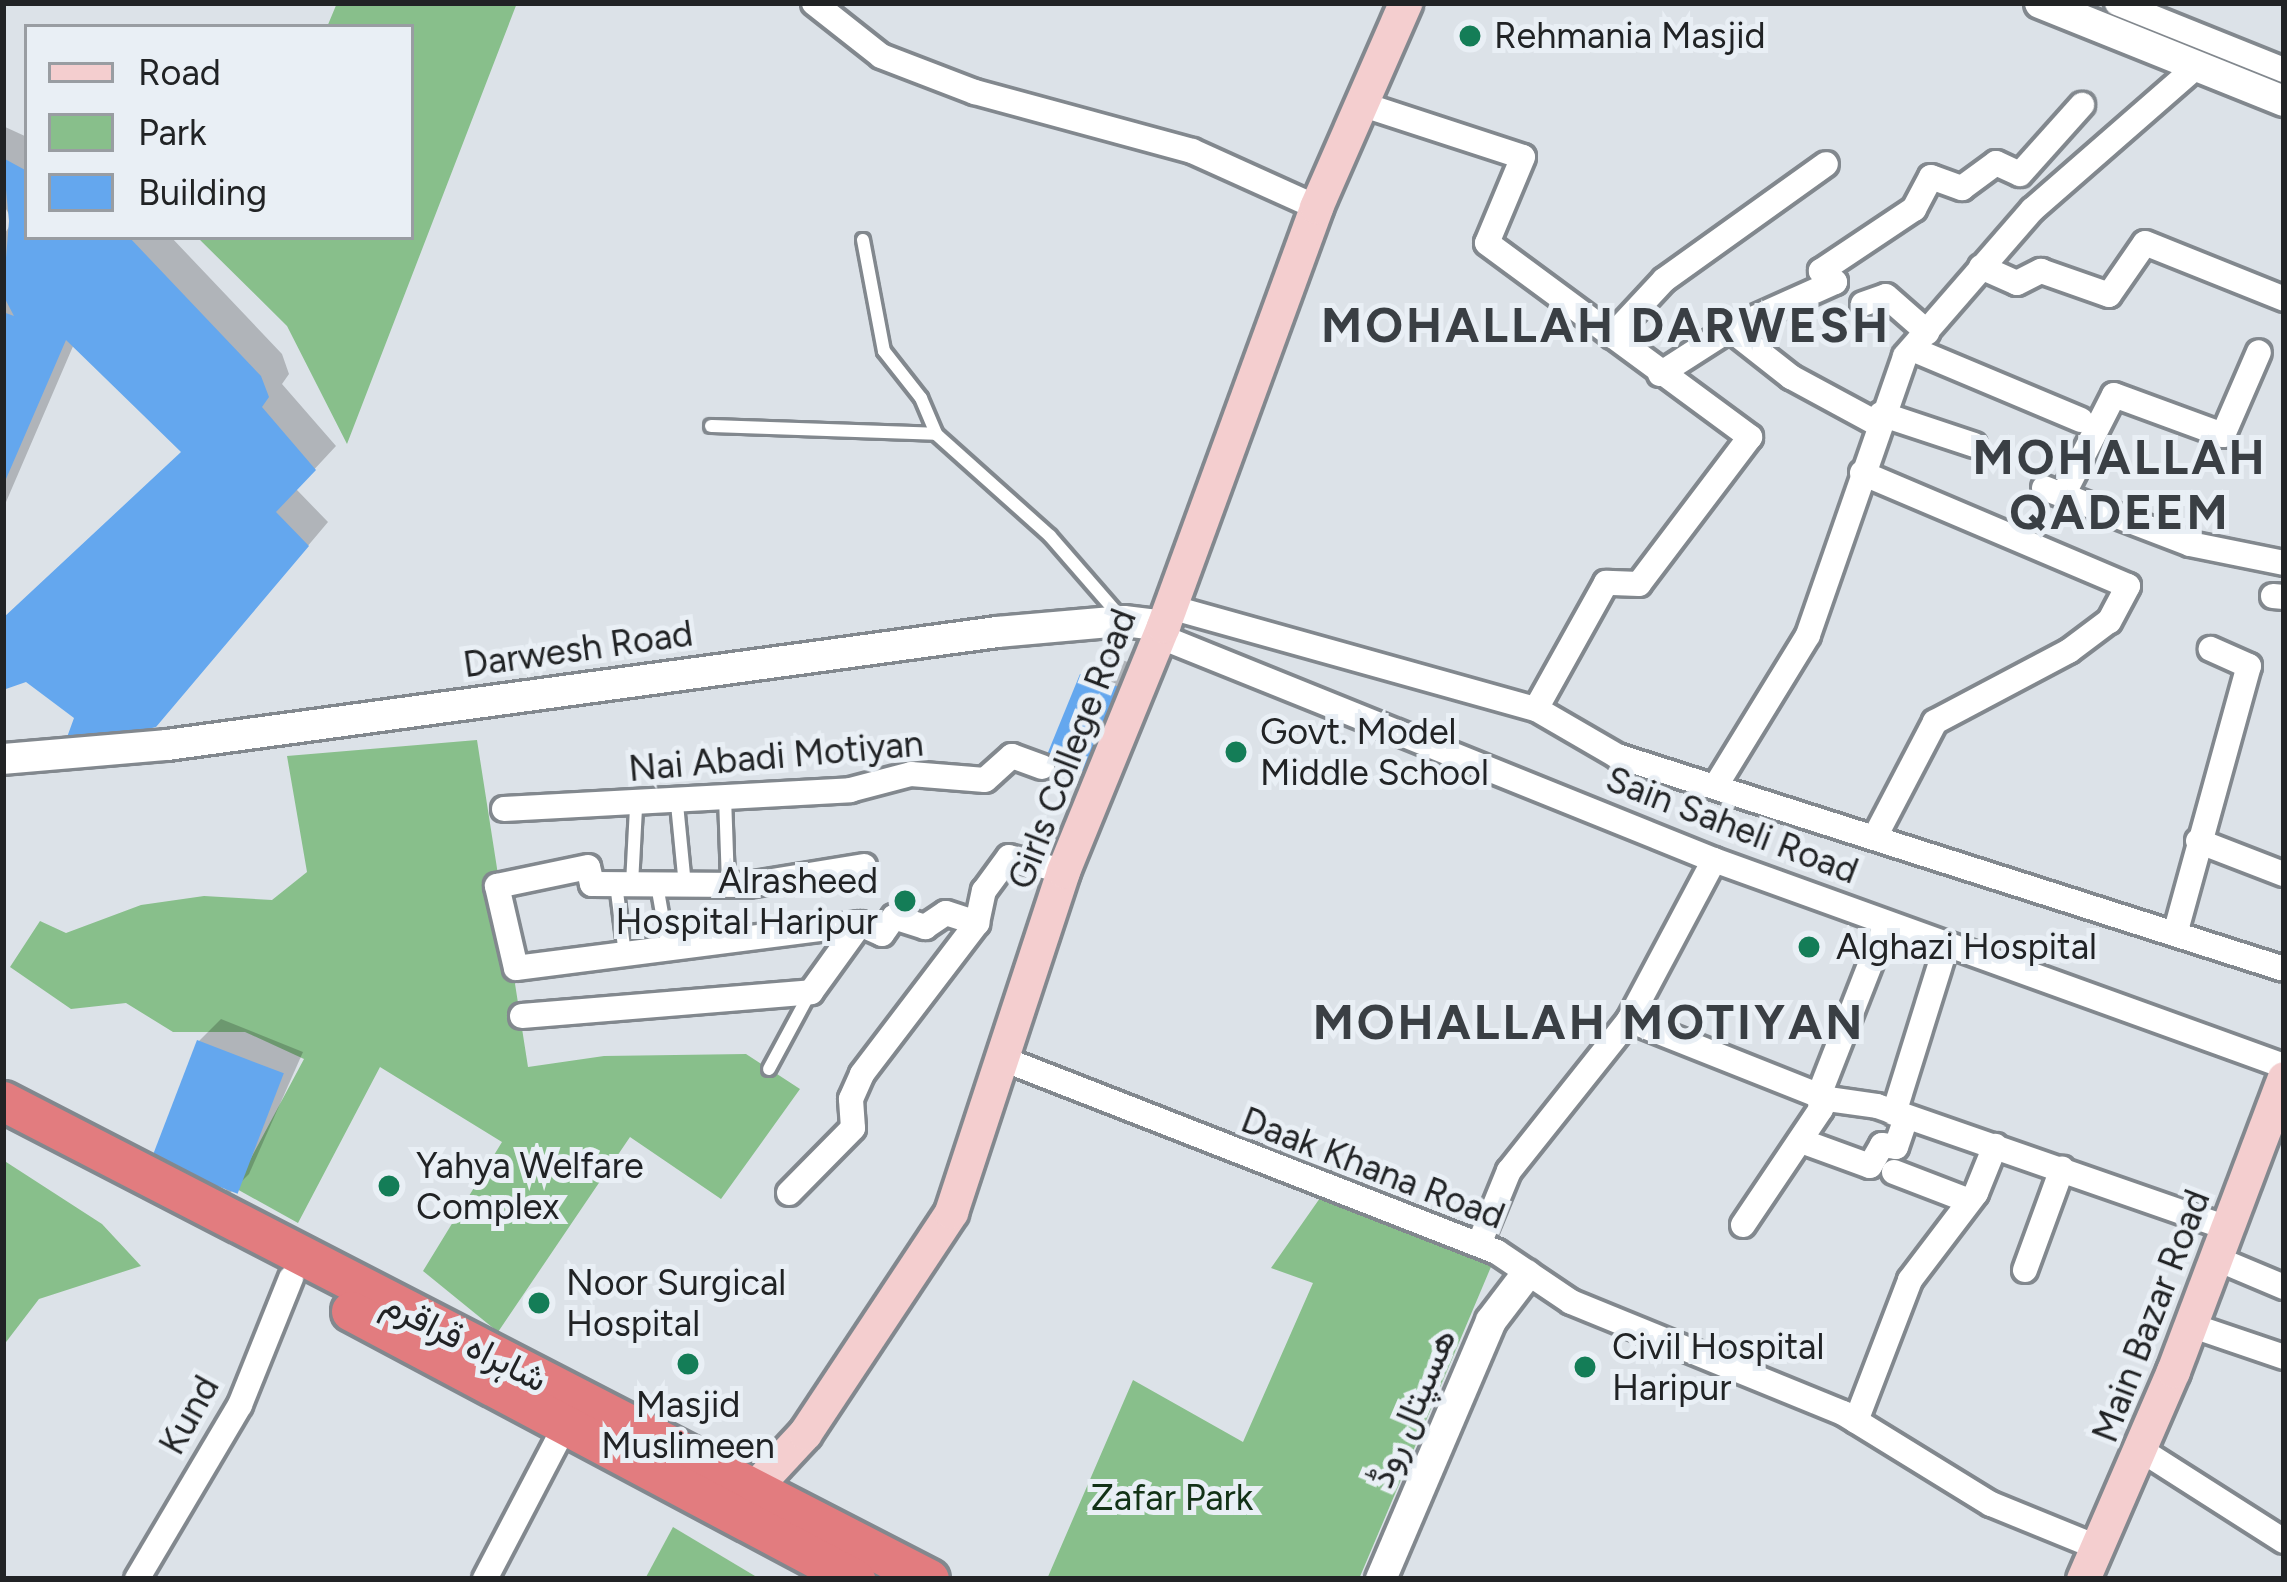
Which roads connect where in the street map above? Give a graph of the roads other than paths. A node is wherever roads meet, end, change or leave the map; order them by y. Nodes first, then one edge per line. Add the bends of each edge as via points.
1 (814, 3) edge
2 (1405, 3) edge
3 (2040, 3) edge
4 (2126, 4) edge
5 (2197, 66) junction
6 (2284, 70) edge
7 (2284, 101) edge
8 (1364, 105) junction
9 (2082, 105) dead end
10 (1826, 164) dead end
11 (1316, 207) junction
12 (863, 240) dead end
13 (1981, 268) junction
14 (2284, 298) edge
15 (1863, 304) dead end
16 (1730, 328) junction
17 (1612, 336) junction
18 (1919, 340) junction
19 (2259, 352) dead end
20 (1660, 374) junction
21 (1879, 419) junction
22 (2081, 420) dead end
23 (711, 425) dead end
24 (936, 434) junction
25 (1974, 445) dead end
26 (1862, 473) junction
27 (2284, 563) edge
28 (1124, 621) junction
29 (1164, 623) junction
30 (2211, 649) dead end
31 (1535, 710) junction
32 (3, 759) edge
33 (1042, 767) dead end
34 (1715, 787) junction
35 (725, 797) junction
36 (677, 804) junction
37 (504, 808) dead end
38 (636, 808) junction
39 (1875, 837) junction
40 (2198, 841) junction
41 (1714, 860) junction
42 (864, 866) dead end
43 (1063, 872) junction
44 (2283, 874) edge
45 (685, 884) junction
46 (635, 885) junction
47 (728, 885) junction
48 (976, 923) junction
49 (860, 924) junction
50 (1886, 924) junction
51 (2175, 934) junction
52 (1946, 946) junction
53 (668, 948) junction
54 (626, 953) junction
55 (2284, 969) edge
56 (811, 992) junction
57 (522, 1016) dead end
58 (1629, 1020) junction
59 (1003, 1059) junction
60 (2284, 1066) edge
61 (769, 1069) dead end
62 (2284, 1078) edge
63 (1819, 1095) junction
64 (3, 1101) edge
65 (1900, 1116) junction
66 (3, 1123) edge
67 (1804, 1142) junction
68 (1995, 1146) junction
69 (2062, 1169) junction
70 (1894, 1172) dead end
71 (790, 1193) dead end
72 (1967, 1200) junction
73 (1743, 1225) dead end
74 (2221, 1243) junction
75 (1479, 1244) junction
76 (2026, 1270) dead end
77 (1526, 1275) junction
78 (291, 1278) junction
79 (2284, 1287) edge
80 (2190, 1325) junction
81 (2284, 1357) edge
82 (1856, 1421) junction
83 (565, 1426) junction
84 (2141, 1450) junction
85 (753, 1489) junction
86 (2284, 1541) edge
87 (2094, 1546) junction
88 (137, 1579) edge
89 (485, 1579) edge
90 (855, 1579) edge
91 (929, 1579) edge
92 (1382, 1579) edge
93 (2083, 1579) edge

1 - 11 street via 881,56 975,92 1192,151
2 - 8 main road, Girls College Road
3 - 5 street
4 - 6 street
5 - 7 street
5 - 13 street via 2032,210
8 - 11 main road, Girls College Road
8 - 17 street via 1523,157 1487,243
9 - 16 street via 2020,174 1996,163 1962,188 1931,178 1914,209 1821,271 1835,282
10 - 17 street via 1664,280
11 - 29 main road, Girls College Road
12 - 24 lane via 884,351 921,398
13 - 14 street via 2017,283 2041,271 2109,295 2145,243
13 - 18 street
15 - 18 street via 1886,296
16 - 20 street
16 - 21 street via 1792,377
17 - 20 street
18 - 21 street
18 - 22 street
19 - 27 street via 2223,435 2114,395 2054,491 2190,544
20 - 31 street via 1750,437 1751,446 1639,584 1606,584
21 - 25 street
21 - 26 street
23 - 24 lane
24 - 28 lane via 1050,536
26 - 34 street via 1808,635
26 - 39 street via 2128,586 2109,620 2069,651 1935,722
28 - 29 street, Darwesh Road
28 - 32 street, Darwesh Road
29 - 31 street, Sain Saheli Road
29 - 41 street, Sain Saheli Road
29 - 43 main road, Girls College Road
30 - 40 street via 2248,666
31 - 34 street, Sain Saheli Road via 1617,756
33 - 35 street, Nai Abadi Motiyan via 1012,756 985,780 911,774 850,790
34 - 39 street, Sain Saheli Road
35 - 36 street, Nai Abadi Motiyan
35 - 47 lane
36 - 38 street, Nai Abadi Motiyan
36 - 45 lane
37 - 38 street, Nai Abadi Motiyan
38 - 46 lane
39 - 51 street, Sain Saheli Road
40 - 44 street
40 - 51 street
41 - 50 street, Sain Saheli Road
41 - 58 street
42 - 47 street
43 - 48 street via 1009,856 984,891
43 - 59 main road, Girls College Road
45 - 46 street
45 - 47 street
46 - 53 lane
46 - 54 lane
46 - 54 street via 592,884 588,867 497,886 516,968
48 - 49 street via 946,913 925,927 894,916 882,934
48 - 71 street via 862,1074 850,1099 853,1128
49 - 53 street
49 - 56 street
50 - 52 street, Sain Saheli Road
50 - 63 street
51 - 55 street, Sain Saheli Road
52 - 60 street, Sain Saheli Road
52 - 65 street
53 - 54 street
56 - 57 street
56 - 61 lane
58 - 63 street
58 - 75 street via 1543,1120 1509,1171
59 - 75 street, Daak Khana Road
59 - 85 main road, Girls College Road via 951,1212 806,1433
62 - 74 main road, Main Bazar Road
63 - 65 street
63 - 67 street via 1821,1109
64 - 85 highway, شاہراہ قراقرم
65 - 67 street via 1896,1147 1882,1145 1870,1166
65 - 68 street
66 - 78 highway, شاہراہ قراقرم
67 - 73 street via 1783,1160
68 - 69 street
68 - 72 street
69 - 74 street
69 - 76 street
70 - 72 street
72 - 82 street via 1910,1280
74 - 79 street
74 - 80 main road, Main Bazar Road
75 - 77 street, Daak Khana Road
77 - 82 street, Daak Khana Road via 1571,1302 1665,1337 1678,1352
77 - 92 street, ھسپتال روڈ via 1491,1321
78 - 83 highway, شاہراہ قراقرم
78 - 88 street, Kund via 240,1406
80 - 81 street
80 - 84 main road, Main Bazar Road
82 - 87 street, Daak Khana Road via 1991,1504
83 - 89 street
83 - 90 highway, شاہراہ قراقرم
84 - 86 street
84 - 87 main road, Main Bazar Road
85 - 91 highway, شاہراہ قراقرم
87 - 93 main road, Main Bazar Road

